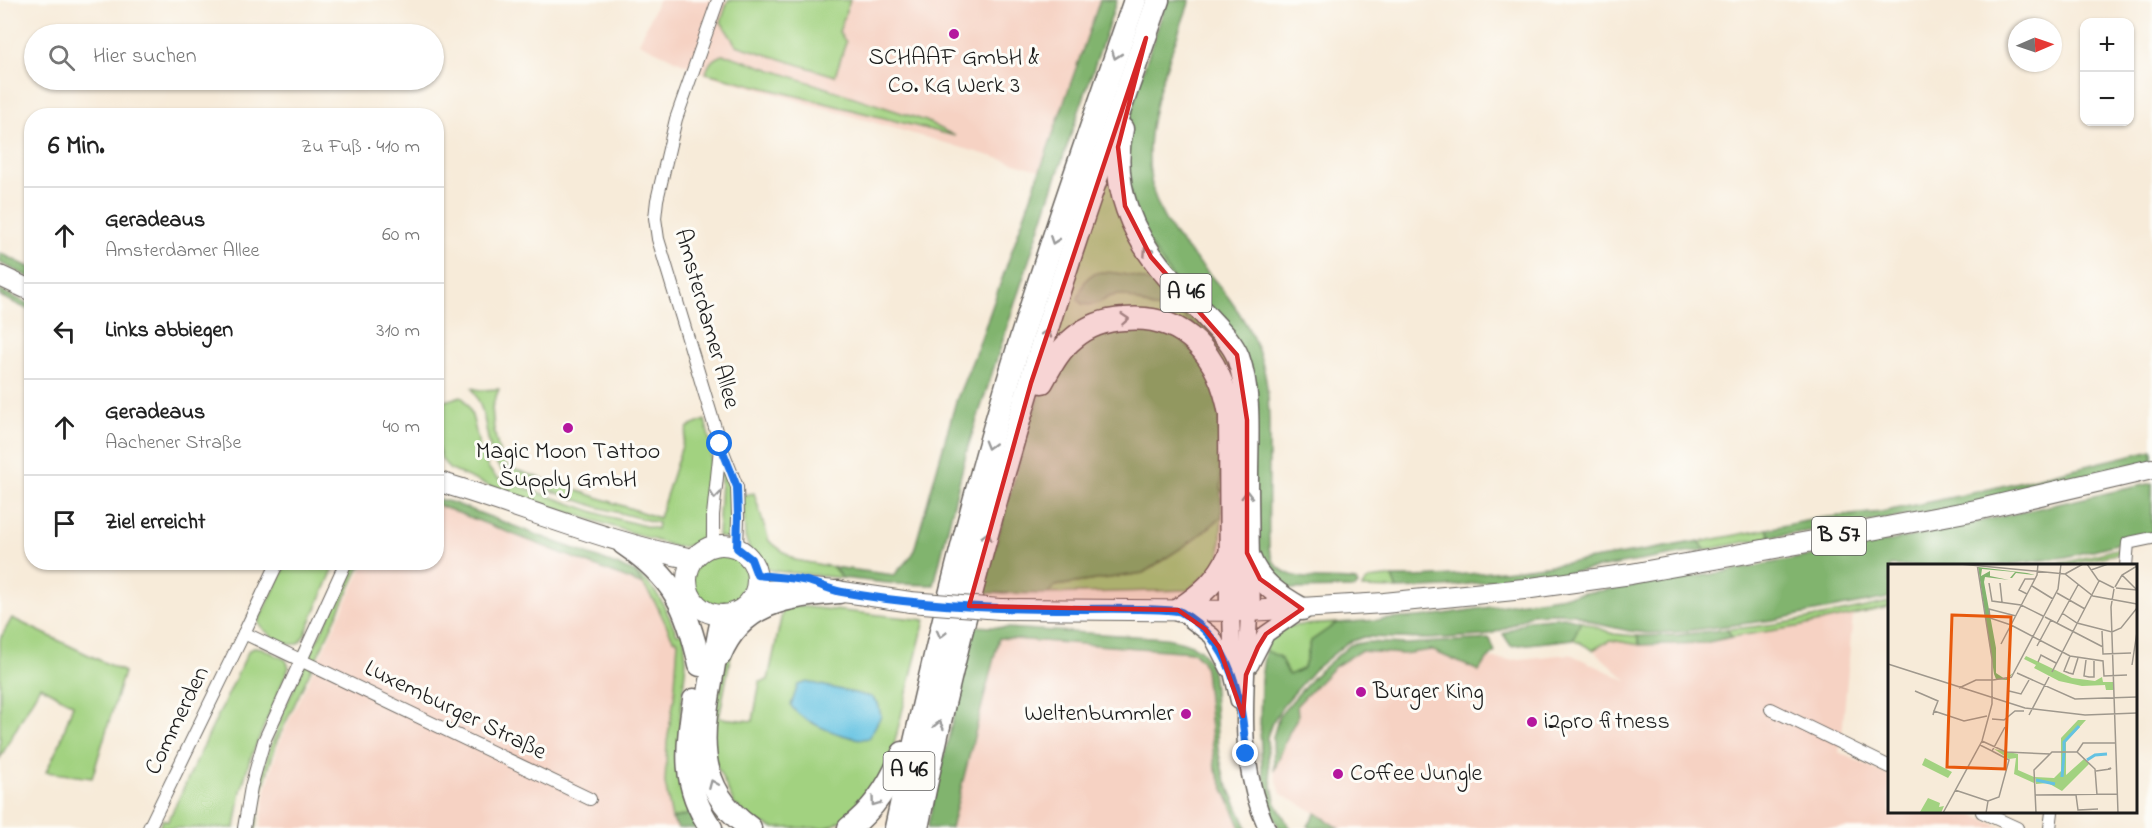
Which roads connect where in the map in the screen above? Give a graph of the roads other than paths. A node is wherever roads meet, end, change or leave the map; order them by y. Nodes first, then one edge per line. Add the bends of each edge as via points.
1 (718, 0) edge
2 (1135, 0) edge
3 (1158, 0) edge
4 (1146, 38) junction
5 (0, 276) edge
6 (24, 287) edge
7 (720, 444) junction
8 (1006, 470) junction
9 (2152, 470) edge
10 (444, 474) edge
11 (444, 483) edge
12 (476, 493) junction
13 (2152, 538) edge
14 (624, 544) junction
15 (713, 546) junction
16 (737, 548) junction
17 (1239, 552) junction
18 (691, 564) junction
19 (2126, 564) edge
20 (274, 570) edge
21 (342, 570) edge
22 (756, 584) junction
23 (839, 592) junction
24 (1302, 609) junction
25 (1178, 610) junction
26 (1240, 611) junction
27 (716, 614) junction
28 (244, 633) junction
29 (301, 660) junction
30 (706, 667) junction
31 (1239, 676) junction
32 (1771, 709) dead end
33 (921, 713) junction
34 (1888, 766) edge
35 (590, 799) dead end
36 (1984, 813) edge
37 (2052, 813) edge
38 (149, 828) edge
39 (244, 828) edge
40 (711, 828) edge
41 (750, 828) edge
42 (849, 828) edge
43 (896, 828) edge
44 (917, 828) edge
45 (1267, 828) edge
46 (2017, 828) edge
47 (2050, 828) edge

1 - 7 street, Amsterdamer Allee via 676,119 655,218
2 -> 33 highway, A 46 via 1012,369
3 - 4 highway, A 46
8 -> 4 highway, A 46 via 1100,169
17 -> 4 highway, A 46 via 1247,420 1237,355 1151,257 1125,206 1118,147
5 - 6 main road
7 -> 15 street, Amsterdamer Allee
7 - 16 street, Amsterdamer Allee via 737,487
8 -> 17 highway via 1036,393 1056,357 1073,339 1109,320 1150,318 1168,322 1210,358 1227,395
44 -> 8 highway, A 46 via 945,701
9 - 24 main road, B 57 via 1976,510 1631,574 1448,597
10 - 12 main road
11 - 12 main road
12 - 14 main road
13 - 19 street via 2128,543
14 - 18 main road
14 - 30 highway via 669,583 688,618
15 - 16 main road
15 - 18 main road via 700,552
16 - 22 main road via 751,559
17 - 24 highway via 1260,579
17 - 25 highway via 1211,585
17 - 26 highway
18 - 27 main road via 688,591 693,600
20 - 28 street, Commerden
21 - 29 street
22 - 23 main road, B 57 via 809,582
22 - 27 main road via 744,608 735,613
23 - 25 main road, B 57, bridge via 999,609
23 - 30 highway via 791,597 765,606 727,637
24 - 26 main road, B 57
24 - 31 main road via 1266,634
25 - 26 main road, B 57
25 - 31 main road via 1212,636
26 - 31 main road
27 - 30 highway
28 - 29 street
28 - 38 street, Commerden
29 - 35 street, Luxemburger Straße
29 - 39 street via 264,741
30 - 40 highway via 688,732 688,770 698,807
41 -> 30 highway via 727,808 708,771 704,739
31 - 45 main road via 1250,779
32 - 34 street
33 -> 42 highway via 894,774 874,805
33 - 43 highway, A 46
36 - 46 street
37 - 47 street

